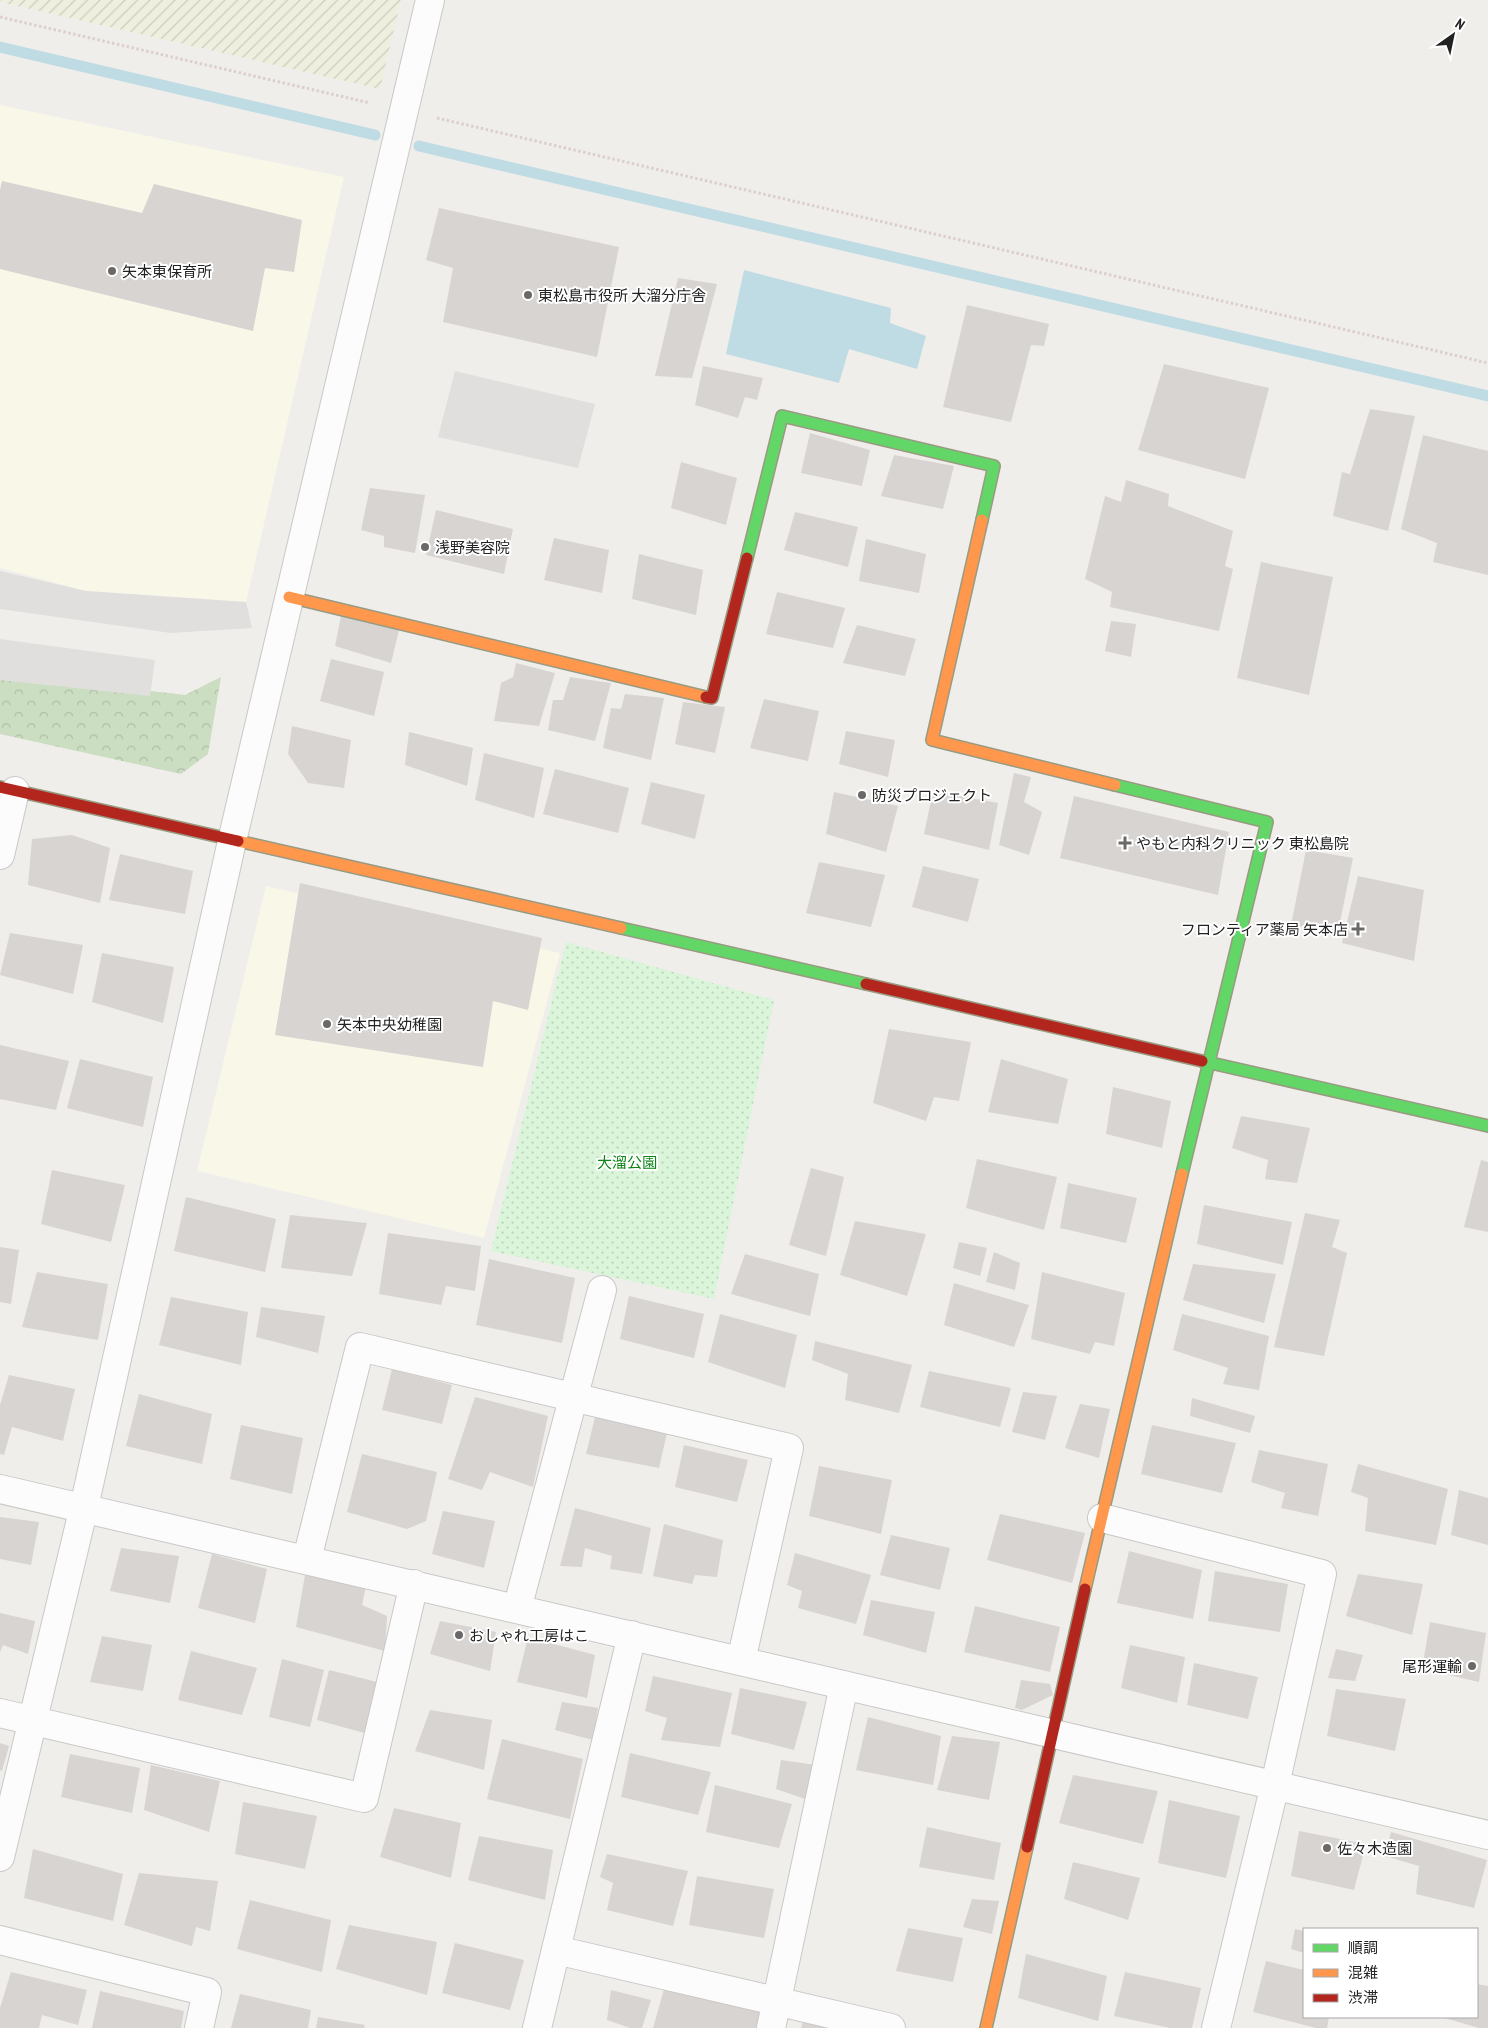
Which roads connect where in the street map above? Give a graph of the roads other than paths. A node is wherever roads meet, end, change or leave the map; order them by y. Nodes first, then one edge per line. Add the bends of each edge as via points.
1 (430, 0) edge
2 (289, 597) junction
3 (8, 789) edge
4 (232, 841) junction
5 (0, 855) edge
6 (1208, 1063) junction
7 (1488, 1126) edge
8 (602, 1290) dead end
9 (573, 1399) junction
10 (0, 1489) edge
11 (84, 1507) junction
12 (1102, 1518) junction
13 (307, 1559) junction
14 (414, 1584) junction
15 (517, 1609) junction
16 (632, 1635) junction
17 (741, 1660) junction
18 (844, 1685) junction
19 (0, 1713) edge
20 (32, 1721) junction
21 (1052, 1733) junction
22 (1275, 1785) junction
23 (1488, 1835) edge
24 (0, 1857) edge
25 (0, 1940) edge
26 (556, 1950) junction
27 (778, 2001) junction
28 (199, 2028) edge
29 (537, 2028) edge
30 (771, 2028) edge
31 (891, 2028) edge
32 (986, 2028) edge
33 (1216, 2028) edge

1 - 2 street
2 - 4 street
2 - 6 street via 712,698 782,416 994,466 932,740 1267,822
3 - 4 street
3 - 5 street
4 - 6 street
4 - 11 street
6 - 7 street
6 - 12 street
8 - 9 street
9 - 13 street via 360,1347
9 - 15 street
9 - 17 street via 789,1448
10 - 11 street
11 - 13 street
11 - 20 street
12 - 21 street
12 - 22 street via 1322,1574
13 - 14 street
14 - 15 street
14 - 20 street via 364,1798
15 - 16 street
16 - 17 street
16 - 26 street
17 - 18 street
18 - 21 street
18 - 27 street
19 - 20 street
20 - 24 street
21 - 22 street
21 - 32 street
22 - 23 street
22 - 33 street
25 - 28 street via 208,1992
26 - 27 street
26 - 29 street
27 - 30 street
27 - 31 street

